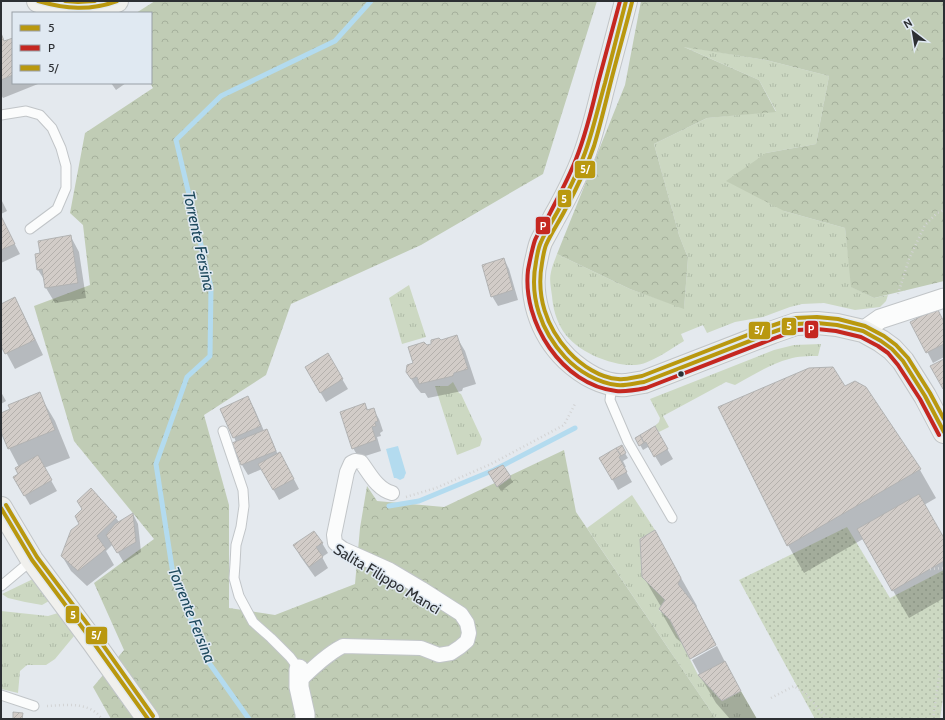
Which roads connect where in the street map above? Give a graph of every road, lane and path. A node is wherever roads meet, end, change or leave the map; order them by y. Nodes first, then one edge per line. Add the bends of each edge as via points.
1 (38, 1) edge
2 (117, 1) edge
3 (626, 1) edge
4 (1, 115) edge
5 (944, 210) edge
6 (30, 229) dead end
7 (944, 298) edge
8 (892, 314) junction
9 (863, 331) junction
10 (612, 384) junction
11 (576, 402) dead end
12 (222, 431) dead end
13 (944, 432) edge
14 (392, 494) joint
15 (1, 508) edge
16 (672, 518) dead end
17 (32, 560) junction
18 (944, 568) edge
19 (930, 569) dead end
20 (1, 586) edge
21 (944, 642) edge
22 (299, 675) junction
23 (1, 695) edge
24 (771, 698) dead end
25 (34, 706) joint
26 (102, 719) edge
27 (148, 719) edge
28 (305, 719) edge
29 (827, 719) edge
30 (934, 719) edge

1 - 2 main road via 66,8 93,8
3 - 10 main road via 588,144 574,178 540,243 533,282 535,302 542,323 559,351 591,376
4 - 6 lane via 26,111 40,115 52,128 66,166 66,188 58,209
5 - 8 path via 925,225 909,259
7 - 8 street
8 - 9 street via 880,318
9 - 10 main road via 837,325 796,324 644,382
9 - 13 main road via 892,349 904,361
10 - 16 lane via 610,400 628,442
11 - 14 path via 564,424 491,464 436,488 407,497
12 - 22 lane via 243,490 244,506 236,545 234,578 239,596 253,622 290,657
14 - 22 street, Salita Filippo Manci via 378,486 361,462 352,463 347,472 334,535 335,543 390,570 461,614 467,623 467,641 451,653 439,655 421,648 344,646
15 - 17 main road
17 - 20 lane
17 - 27 main road
18 - 19 path
21 - 30 path
22 - 28 street
23 - 25 lane
24 - 29 path via 794,686 806,694
25 - 26 path via 80,705 91,709

